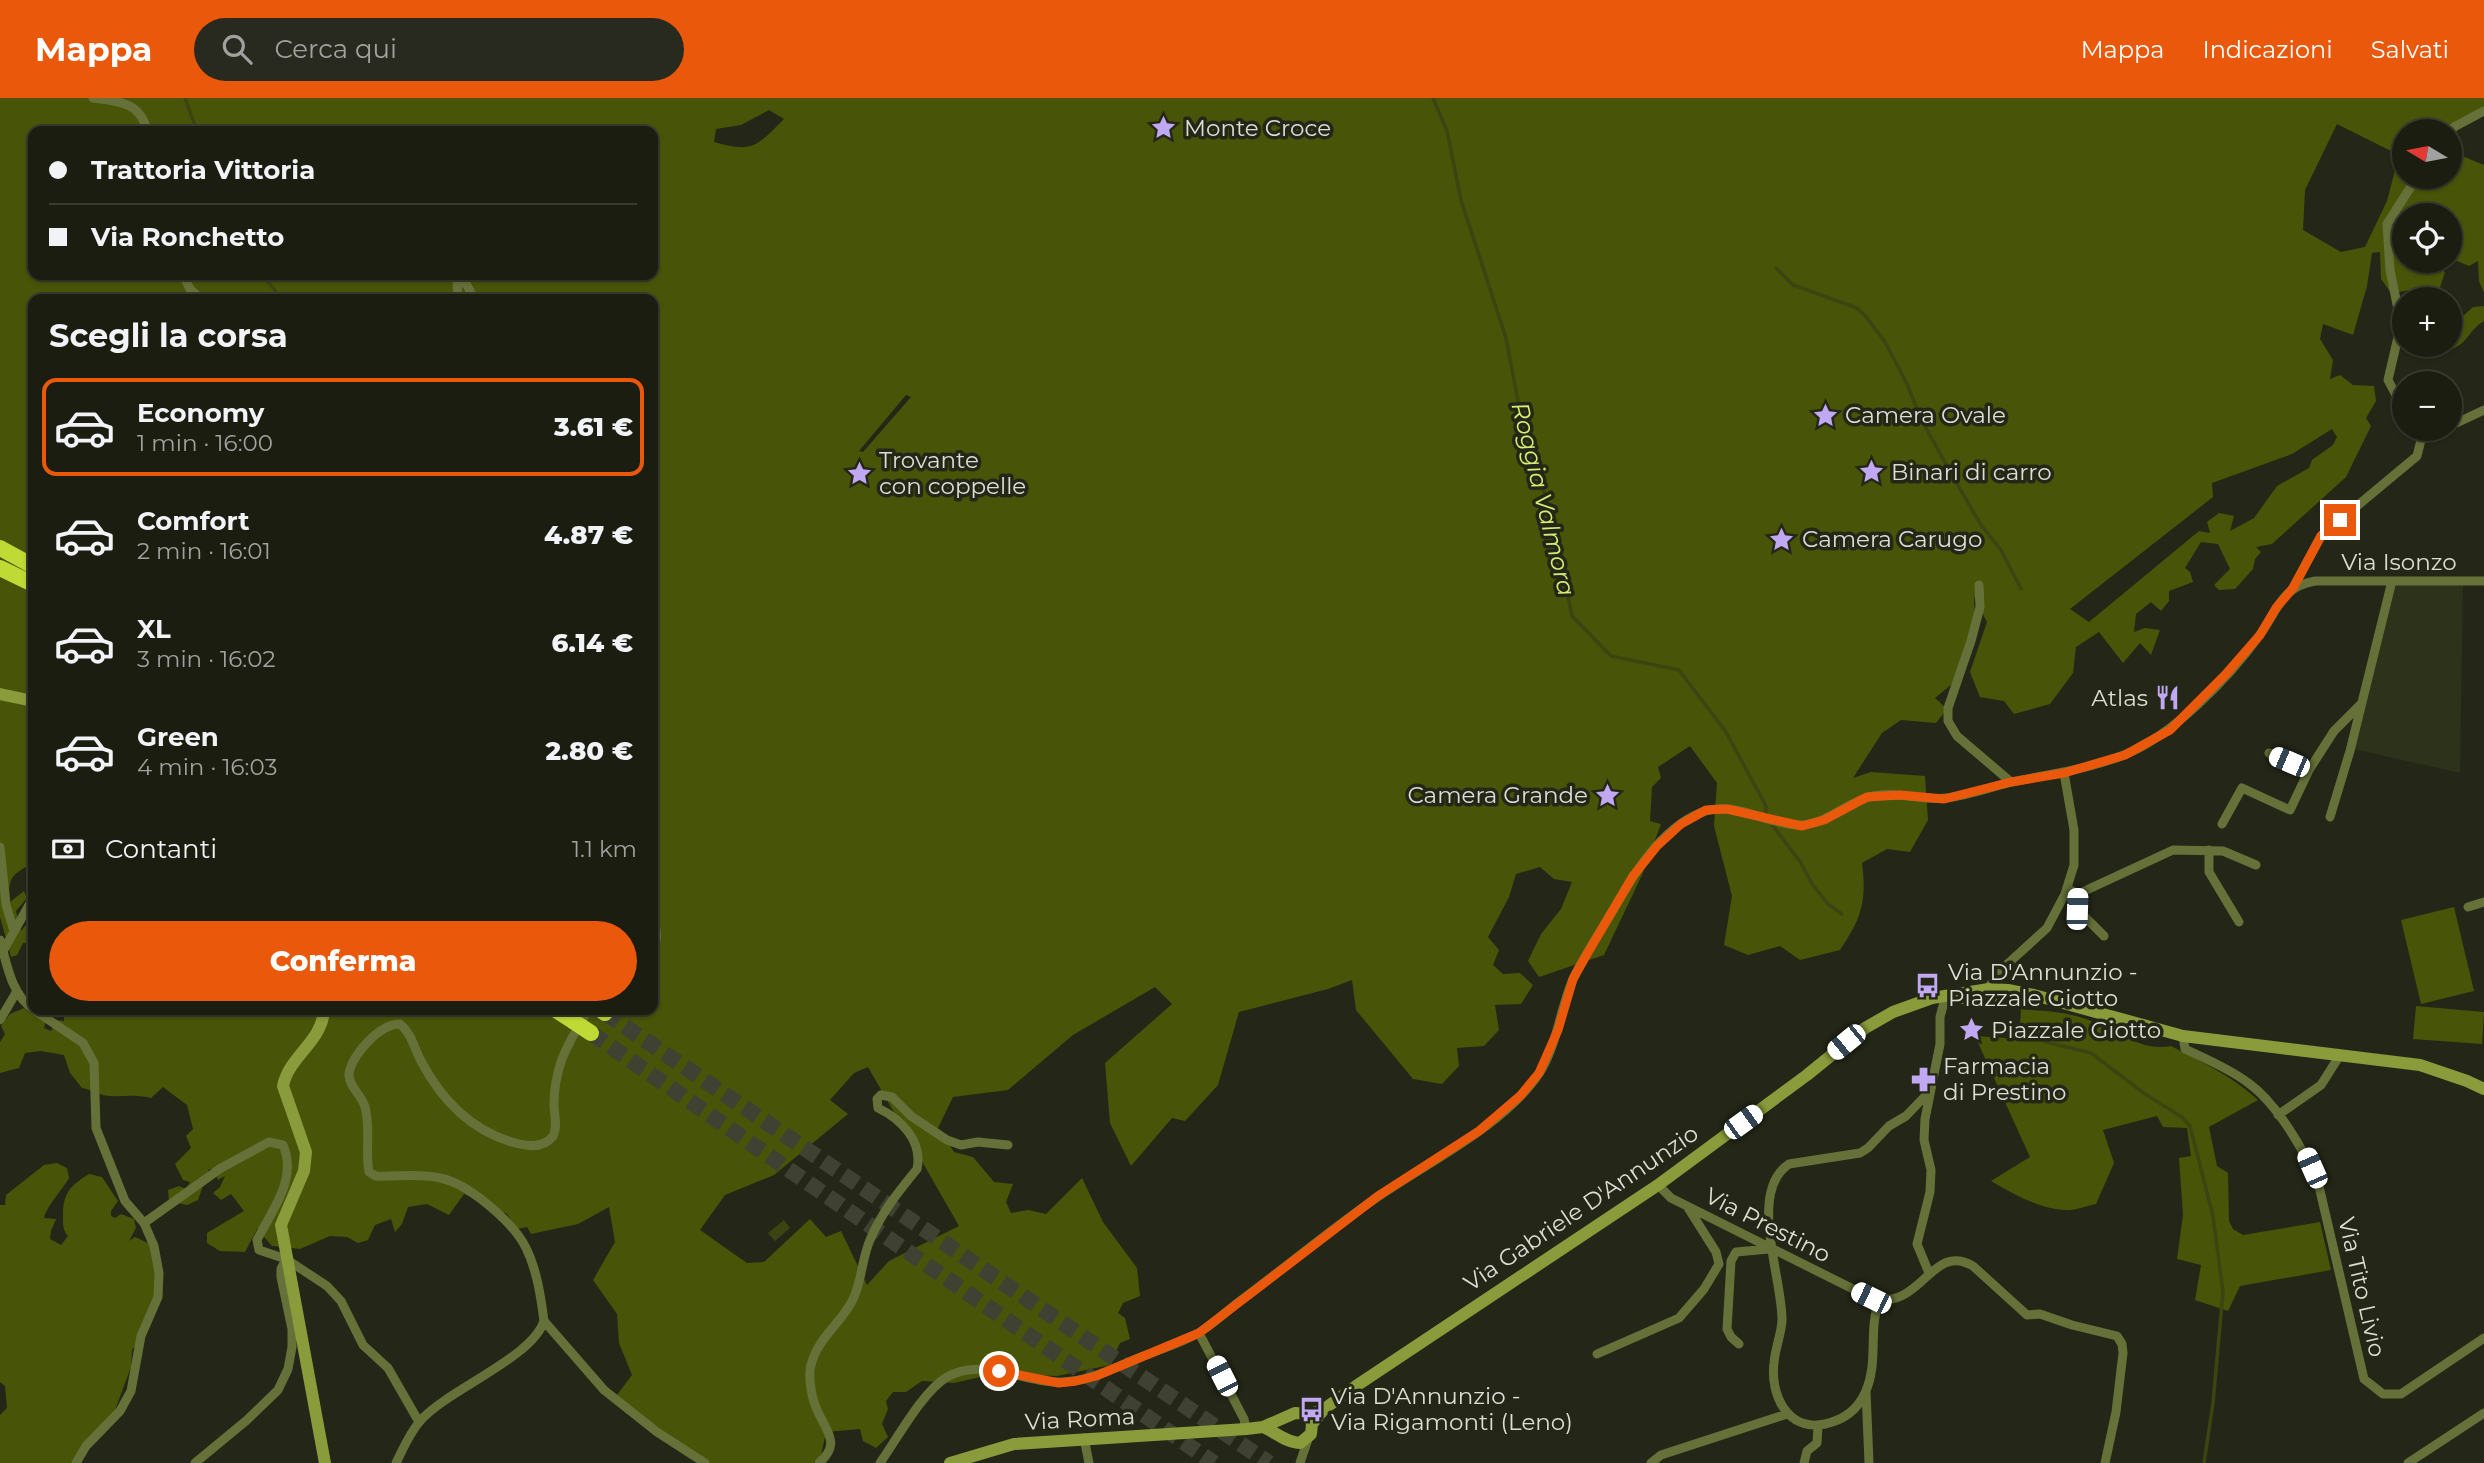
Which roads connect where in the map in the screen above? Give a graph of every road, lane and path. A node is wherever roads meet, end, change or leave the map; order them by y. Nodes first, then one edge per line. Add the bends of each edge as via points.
1 (93, 98) edge
2 (2484, 111) edge
3 (2462, 123) edge
4 (145, 126) edge
5 (2409, 189) edge
6 (458, 294) edge
7 (472, 294) edge
8 (2392, 388) edge
9 (2484, 410) edge
10 (2462, 420) edge
11 (2421, 441) edge
12 (0, 548) edge
13 (28, 563) edge
14 (0, 568) edge
15 (2392, 581) junction
16 (2484, 581) edge
17 (28, 582) edge
18 (1979, 585) dead end
19 (2293, 588) junction
20 (0, 694) edge
21 (28, 700) edge
22 (2362, 703) junction
23 (2269, 753) dead end
24 (2309, 770) junction
25 (2064, 773) junction
26 (2011, 782) junction
27 (2330, 817) dead end
28 (2222, 824) dead end
29 (0, 847) edge
30 (2209, 850) junction
31 (2256, 865) dead end
32 (2067, 888) junction
33 (2078, 894) junction
34 (2484, 902) edge
35 (28, 907) edge
36 (2468, 907) dead end
37 (2239, 922) dead end
38 (14, 931) junction
39 (2104, 936) dead end
40 (0, 940) edge
41 (3, 951) junction
42 (2001, 971) junction
43 (1989, 989) junction
44 (2008, 990) junction
45 (17, 991) junction
46 (1946, 996) junction
47 (1967, 996) junction
48 (2050, 1000) junction
49 (28, 1006) edge
50 (43, 1015) edge
51 (324, 1015) edge
52 (564, 1015) edge
53 (585, 1015) edge
54 (0, 1020) edge
55 (591, 1033) tunnel mouth
56 (2183, 1036) junction
57 (2340, 1055) junction
58 (2484, 1089) edge
59 (1930, 1091) junction
60 (2278, 1115) junction
61 (1008, 1145) dead end
62 (1658, 1185) junction
63 (1686, 1205) junction
64 (144, 1223) junction
65 (1771, 1249) junction
66 (286, 1259) junction
67 (1929, 1273) junction
68 (1879, 1300) junction
69 (544, 1321) junction
70 (1199, 1333) junction
71 (2484, 1338) edge
72 (1739, 1344) dead end
73 (1597, 1354) dead end
74 (1866, 1391) junction
75 (2484, 1413) edge
76 (1787, 1414) junction
77 (1285, 1419) junction
78 (1308, 1419) junction
79 (419, 1422) junction
80 (1818, 1426) junction
81 (1263, 1427) junction
82 (1246, 1429) junction
83 (1084, 1438) junction
84 (1308, 1439) junction
85 (1288, 1440) junction
86 (1300, 1460) edge
87 (76, 1463) edge
88 (195, 1463) edge
89 (325, 1463) edge
90 (396, 1463) edge
91 (705, 1463) edge
92 (819, 1463) edge
93 (880, 1463) edge
94 (950, 1463) edge
95 (1088, 1463) edge
96 (1651, 1463) edge
97 (1804, 1463) edge
98 (1869, 1463) edge
99 (2105, 1463) edge
100 (2408, 1463) edge

1 - 4 street via 133,106
2 - 3 street
5 - 8 street via 2387,224 2401,324 2388,380
6 - 7 street via 461,281
9 - 10 street
11 - 19 street via 2417,456 2321,536
12 - 13 highway
14 - 17 highway
15 - 16 street, Via Isonzo
15 - 19 street, Via Isonzo via 2315,580
15 - 22 street
18 - 26 street via 1980,607 1948,708 1948,721 1958,736
19 - 25 street via 2260,635 2170,730 2125,755
20 - 21 main road
22 - 24 street via 2334,730
22 - 27 street
23 - 24 street
24 - 28 street via 2290,810 2242,788
25 - 26 street
25 - 32 street via 2074,830 2074,865
26 - 70 street via 1944,799 1867,797 1802,826 1727,809 1706,810 1681,824 1633,876 1573,979 1539,1073 1520,1096 1479,1131 1378,1196
29 - 38 street via 6,905
30 - 31 street
30 - 33 street via 2173,850
30 - 37 street via 2209,872
32 - 33 street
32 - 42 street via 2046,928
33 - 39 street via 2077,909
34 - 36 street
35 - 38 street
38 - 41 street
40 - 41 street
41 - 45 street
42 - 43 street
42 - 44 street via 2000,983
42 - 47 street
43 - 44 main road, Via Gabriele D'Annunzio
43 - 47 main road, Via Gabriele D'Annunzio
44 - 48 main road, Via Gabriele D'Annunzio
45 - 49 street
45 - 54 street
46 - 47 main road, Via Gabriele D'Annunzio
46 - 59 street
46 - 62 main road, Via Gabriele D'Annunzio via 1893,1012 1865,1028
47 - 48 main road, Via Gabriele D'Annunzio
48 - 56 main road, Via Gabriele D'Annunzio
50 - 64 street via 83,1043 94,1063 96,1128 125,1201
51 - 66 main road via 315,1039 292,1065 283,1086 306,1152 304,1171 281,1225
52 - 55 highway, bridge
53 - 69 street via 561,1062 554,1102 555,1131 538,1146 498,1138 455,1108 435,1085 400,1024 386,1026 375,1035 349,1072 366,1109 369,1172 448,1179 495,1212 526,1247
56 - 57 main road, Via Gabriele D'Annunzio
56 - 60 street, Via Tito Livio via 2185,1049 2248,1083
57 - 58 main road, Via Gabriele D'Annunzio via 2420,1065
57 - 60 street via 2321,1085
59 - 65 street via 1860,1153 1797,1161 1781,1169 1770,1197
59 - 67 street via 1924,1140 1931,1170 1930,1192 1917,1244
60 - 71 street, Via Tito Livio via 2318,1182 2364,1379 2383,1394 2401,1394
61 - 92 street via 961,1145 911,1116 892,1097 881,1095 877,1100 878,1108 893,1115 909,1132 918,1162 880,1219 853,1299 816,1351 810,1368 813,1398 831,1445
62 - 63 street, Via Prestino
62 - 78 main road, Via Gabriele D'Annunzio
63 - 65 street, Via Prestino
63 - 73 street via 1716,1252 1719,1264 1714,1273 1679,1318
64 - 66 street via 221,1168 269,1142 283,1144 289,1158 286,1178 277,1207 257,1240 259,1250
64 - 87 street via 155,1245 158,1297 141,1336 131,1391
65 - 68 street, Via Prestino
65 - 72 street via 1736,1252 1731,1261 1727,1329
65 - 76 street via 1782,1321 1774,1383
66 - 79 street via 341,1301 363,1345 388,1368
66 - 88 street via 281,1277 292,1329 288,1369 278,1390
66 - 89 main road
67 - 68 street via 1904,1296
67 - 99 street via 1946,1262 1966,1262 2027,1315 2040,1314 2117,1336 2123,1353
68 - 74 street
69 - 79 street via 536,1336
69 - 91 street via 604,1390
70 - 82 street
70 - 93 street via 1076,1381 1059,1383 984,1369 955,1373 929,1392
74 - 80 street via 1857,1408 1845,1417
74 - 98 street
75 - 100 street
76 - 80 street
76 - 96 street via 1661,1455
77 - 78 main road via 1295,1413
77 - 81 main road
77 - 85 main road via 1282,1429
78 - 84 main road
79 - 90 street
80 - 97 street via 1817,1443 1807,1451
81 - 82 main road
81 - 85 main road
82 - 83 main road, Via Roma
83 - 94 main road, Via Roma via 1014,1444
83 - 95 street
84 - 85 main road via 1300,1443
84 - 86 street
85 - 86 street

